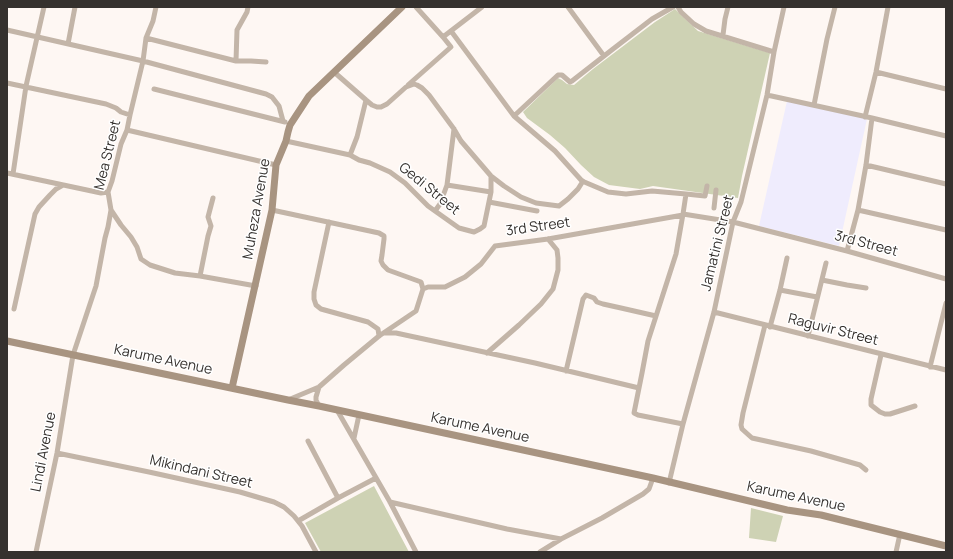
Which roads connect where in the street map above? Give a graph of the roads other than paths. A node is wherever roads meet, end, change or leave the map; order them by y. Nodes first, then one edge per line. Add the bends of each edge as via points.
1 (44, 7) edge
2 (75, 7) edge
3 (156, 7) edge
4 (248, 7) edge
5 (402, 7) edge
6 (416, 7) edge
7 (568, 7) edge
8 (673, 7) edge
9 (678, 7) edge
10 (728, 7) edge
11 (784, 7) edge
12 (835, 7) edge
13 (888, 7) edge
14 (477, 8) edge
15 (682, 10) edge
16 (7, 30) edge
17 (451, 31) junction
18 (723, 35) junction
19 (37, 37) junction
20 (443, 37) junction
21 (146, 38) junction
22 (68, 44) junction
23 (774, 52) junction
24 (604, 56) junction
25 (143, 61) junction
26 (236, 61) junction
27 (266, 62) dead end
28 (334, 72) junction
29 (876, 72) junction
30 (7, 82) edge
31 (26, 86) junction
32 (406, 87) junction
33 (154, 89) dead end
34 (946, 90) edge
35 (767, 94) junction
36 (366, 100) junction
37 (814, 105) junction
38 (130, 115) junction
39 (514, 116) junction
40 (865, 117) junction
41 (872, 118) junction
42 (283, 121) junction
43 (290, 125) junction
44 (454, 129) junction
45 (127, 130) junction
46 (946, 136) edge
47 (286, 141) junction
48 (350, 155) junction
49 (276, 165) junction
50 (866, 165) junction
51 (10, 173) edge
52 (491, 176) junction
53 (583, 181) junction
54 (946, 184) edge
55 (63, 185) junction
56 (447, 185) junction
57 (707, 186) dead end
58 (716, 190) dead end
59 (108, 192) junction
60 (491, 192) junction
61 (686, 194) junction
62 (213, 198) dead end
63 (489, 202) junction
64 (714, 208) dead end
65 (112, 210) junction
66 (272, 210) junction
67 (858, 210) junction
68 (436, 211) junction
69 (537, 212) dead end
70 (683, 214) junction
71 (329, 222) junction
72 (733, 222) junction
73 (946, 230) edge
74 (548, 239) junction
75 (847, 251) junction
76 (787, 258) dead end
77 (826, 263) dead end
78 (200, 276) junction
79 (946, 279) edge
80 (822, 280) junction
81 (256, 286) junction
82 (866, 288) dead end
83 (423, 290) junction
84 (780, 290) junction
85 (817, 298) junction
86 (946, 303) edge
87 (14, 309) dead end
88 (714, 312) junction
89 (656, 316) junction
90 (768, 326) junction
91 (382, 335) junction
92 (808, 336) junction
93 (7, 341) edge
94 (487, 353) junction
95 (73, 355) junction
96 (881, 355) junction
97 (930, 367) junction
98 (946, 370) edge
99 (566, 371) junction
100 (319, 387) junction
101 (232, 388) junction
102 (639, 388) junction
103 (288, 400) junction
104 (319, 406) junction
105 (915, 406) dead end
106 (337, 410) junction
107 (359, 415) junction
108 (683, 424) junction
109 (354, 438) junction
110 (308, 441) dead end
111 (57, 454) junction
112 (866, 470) dead end
113 (376, 478) junction
114 (654, 478) junction
115 (669, 482) junction
116 (338, 498) junction
117 (390, 502) junction
118 (298, 521) junction
119 (900, 534) junction
120 (561, 539) junction
121 (946, 546) edge
122 (36, 552) edge
123 (316, 552) edge
124 (416, 552) edge
125 (540, 552) edge
126 (896, 552) edge

1 - 19 street
2 - 22 street
3 - 21 street, Mea Street via 154,21
4 - 26 street via 237,30
5 - 28 main road, Muheza Avenue
6 - 20 street
7 - 24 street
8 - 24 street via 652,19
9 - 15 street
10 - 18 street
11 - 23 street, Jamatini Street
12 - 37 street
13 - 29 street
14 - 17 street
15 - 18 street via 694,24 706,31
16 - 19 street
17 - 20 street
17 - 39 street
18 - 23 street
19 - 22 street
19 - 31 street
20 - 32 street via 450,47
21 - 25 street, Mea Street
21 - 26 street
22 - 25 street
23 - 35 street, Jamatini Street
24 - 39 street via 572,82 563,75 558,75
25 - 38 street, Mea Street
25 - 42 street via 266,94 279,106
26 - 27 street
28 - 36 street
28 - 43 main road, Muheza Avenue via 309,96
29 - 34 street
29 - 40 street
30 - 31 street
31 - 38 street via 106,104
31 - 51 street
32 - 36 street via 381,107 377,108
32 - 44 street via 414,84 422,88
33 - 42 street
35 - 37 street
35 - 72 street, Jamatini Street via 741,202
36 - 48 street
37 - 40 street
38 - 45 street, Mea Street
39 - 53 street via 555,151
40 - 41 street
41 - 46 street
41 - 50 street
42 - 43 street
43 - 47 main road, Muheza Avenue
44 - 52 street
44 - 56 street
45 - 49 street
45 - 59 street, Mea Street
47 - 48 street, Gedi Street
47 - 49 main road, Muheza Avenue
48 - 68 street, Gedi Street via 390,172
49 - 66 main road, Muheza Avenue
50 - 54 street
50 - 67 street
51 - 55 street
52 - 53 street via 521,197 559,206
52 - 60 street, Gedi Street
53 - 61 street via 608,192 626,194 652,191
55 - 59 street via 101,193
55 - 87 street via 50,195 35,214
56 - 60 street
56 - 68 street
57 - 61 street via 705,196
58 - 64 street
59 - 65 street, Mea Street
60 - 63 street, Gedi Street
61 - 70 street
62 - 78 street via 208,217 211,226
63 - 68 street, Gedi Street via 484,226 474,232 459,228
63 - 69 street
65 - 78 street via 137,247 141,259 150,265
65 - 95 street, Mea Street via 96,286
66 - 71 street
66 - 81 main road, Muheza Avenue
67 - 73 street
67 - 75 street
70 - 72 street, 3rd Street
70 - 74 street, 3rd Street
70 - 89 street via 676,254
71 - 83 street via 384,236 382,265 388,270 421,282
71 - 91 street via 314,292 316,305 321,309 368,322
72 - 75 street, 3rd Street
72 - 88 street, Jamatini Street
74 - 83 street, 3rd Street via 495,246 481,264 465,277 445,287 428,287
74 - 94 street via 557,250 558,258 553,289 520,325
75 - 79 street, 3rd Street
76 - 84 street
77 - 80 street
78 - 81 street
80 - 82 street
80 - 85 street
81 - 101 main road, Muheza Avenue
83 - 91 street via 416,311
84 - 85 street
84 - 90 street
85 - 92 street
86 - 97 street
88 - 90 street, Raguvir Street
88 - 108 street, Jamatini Street
89 - 99 street via 603,304 586,295 582,299
89 - 102 street
90 - 92 street, Raguvir Street
90 - 112 street via 743,413 742,429 752,438 811,451 860,465
91 - 94 street via 396,333
91 - 100 street
92 - 96 street, Raguvir Street
93 - 95 main road, Karume Avenue
94 - 99 street
95 - 101 main road, Karume Avenue
95 - 111 street, Lindi Avenue
96 - 97 street, Raguvir Street
96 - 105 street via 871,406 885,414
97 - 98 street, Raguvir Street
99 - 102 street
100 - 103 street
100 - 104 street via 316,397
101 - 103 main road, Karume Avenue
102 - 108 street via 634,413
103 - 104 main road, Karume Avenue
104 - 106 main road, Karume Avenue
106 - 107 main road, Karume Avenue
106 - 109 street
107 - 109 street
107 - 114 main road, Karume Avenue
108 - 115 street, Jamatini Street
109 - 113 street
110 - 116 street
111 - 118 street, Mikindani Street via 263,498 284,507
111 - 122 street, Lindi Avenue
113 - 116 street
113 - 117 street
114 - 115 main road, Karume Avenue
114 - 120 street via 649,489 642,494
115 - 119 main road, Karume Avenue
116 - 118 street
117 - 120 street
117 - 124 street
118 - 123 street, Mikindani Street
119 - 121 main road, Karume Avenue
119 - 126 street
120 - 125 street

